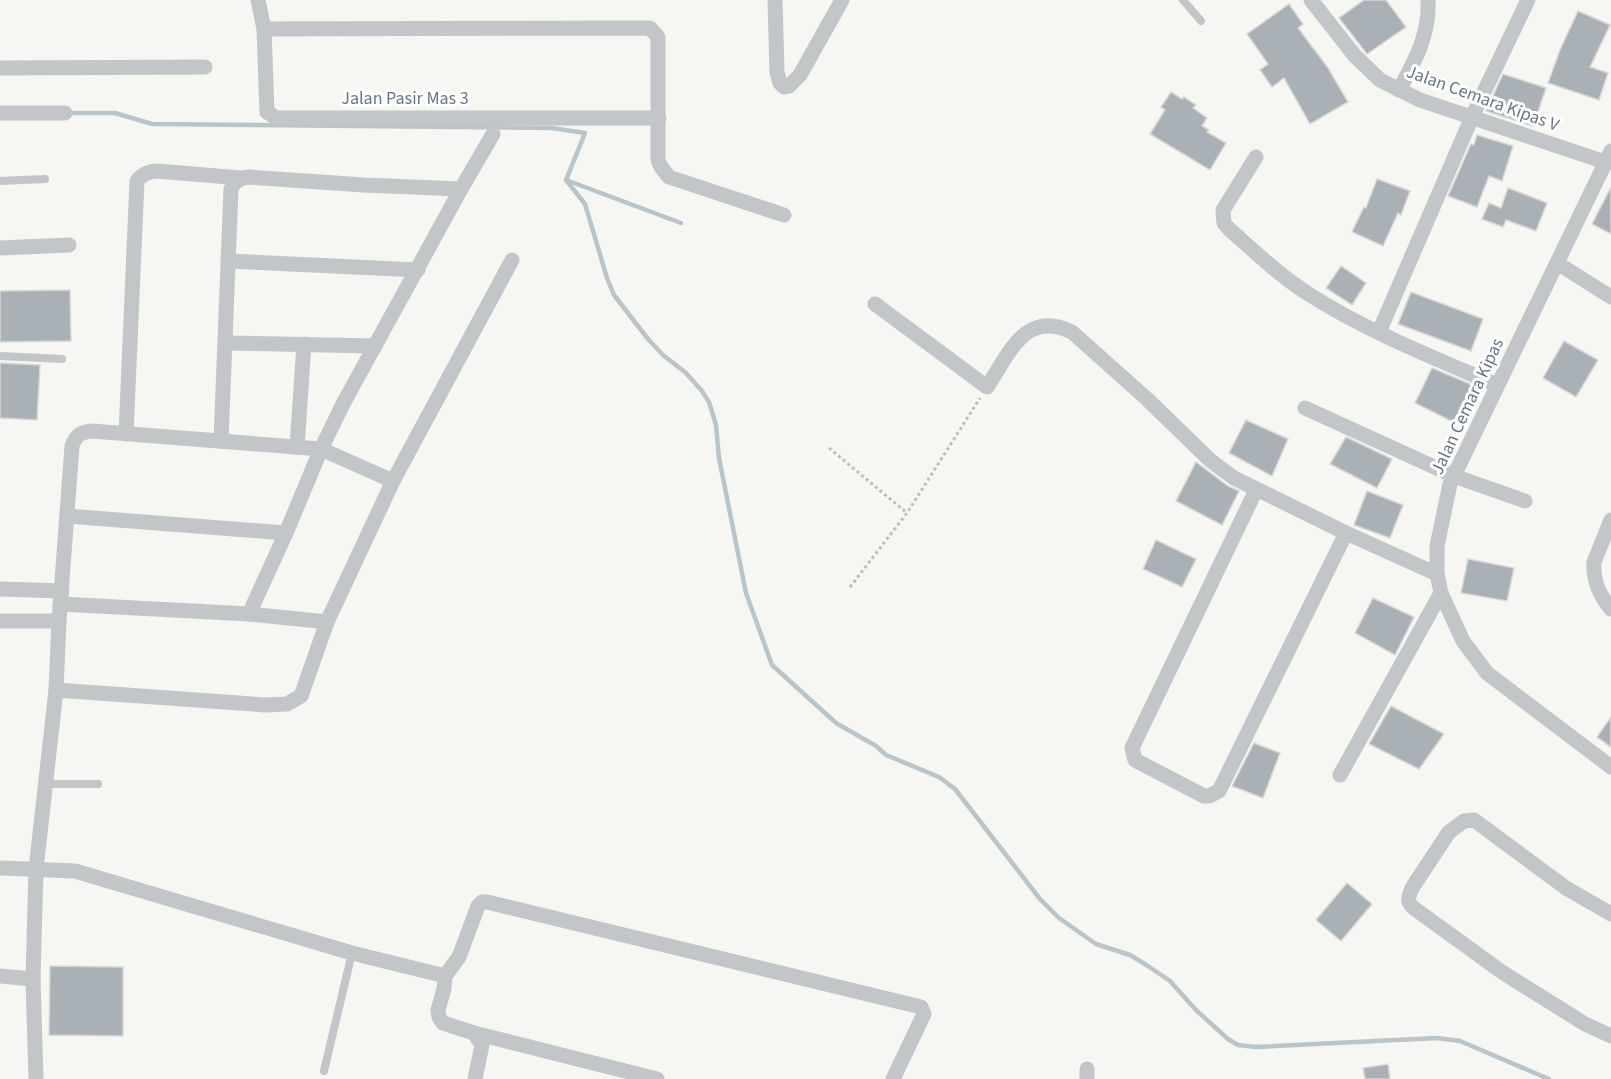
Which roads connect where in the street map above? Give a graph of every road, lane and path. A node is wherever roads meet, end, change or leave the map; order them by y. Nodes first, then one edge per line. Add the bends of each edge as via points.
1 (258, 0) edge
2 (775, 0) edge
3 (1183, 0) edge
4 (1311, 0) edge
5 (1428, 0) edge
6 (1528, 0) edge
7 (839, 1) edge
8 (1201, 21) dead end
9 (264, 30) junction
10 (205, 67) dead end
11 (0, 68) edge
12 (1399, 90) junction
13 (0, 113) edge
14 (65, 113) dead end
15 (1472, 117) junction
16 (659, 118) junction
17 (493, 134) dead end
18 (1608, 156) edge
19 (1256, 157) dead end
20 (241, 178) junction
21 (45, 179) dead end
22 (0, 181) edge
23 (460, 189) junction
24 (784, 215) dead end
25 (69, 245) dead end
26 (0, 248) edge
27 (512, 260) dead end
28 (228, 261) junction
29 (1557, 263) junction
30 (418, 270) junction
31 (1611, 297) edge
32 (875, 304) dead end
33 (1379, 332) junction
34 (226, 343) junction
35 (304, 344) junction
36 (375, 346) junction
37 (0, 356) edge
38 (62, 359) dead end
39 (1497, 385) junction
40 (987, 387) junction
41 (1305, 408) dead end
42 (126, 434) junction
43 (221, 441) junction
44 (297, 447) junction
45 (829, 448) dead end
46 (321, 449) junction
47 (1454, 476) junction
48 (393, 482) junction
49 (1256, 490) junction
50 (1525, 501) dead end
51 (907, 513) junction
52 (67, 516) junction
53 (1611, 520) edge
54 (286, 533) junction
55 (1346, 533) junction
56 (1437, 574) junction
57 (850, 587) dead end
58 (0, 589) edge
59 (1441, 593) junction
60 (61, 598) junction
61 (1611, 609) edge
62 (249, 614) junction
63 (0, 621) edge
64 (59, 621) junction
65 (327, 622) junction
66 (56, 690) junction
67 (1611, 767) edge
68 (1340, 775) dead end
69 (45, 784) junction
70 (98, 784) dead end
71 (0, 868) edge
72 (36, 868) junction
73 (1611, 914) edge
74 (352, 953) junction
75 (0, 976) edge
76 (445, 976) junction
77 (33, 979) junction
78 (474, 1033) junction
79 (1611, 1036) edge
80 (324, 1071) dead end
81 (36, 1079) edge
82 (475, 1079) edge
83 (657, 1079) edge
84 (893, 1079) edge

1 - 9 street, Jalan Pasir Mas 3
2 - 7 street via 778,78 784,87 800,75
3 - 8 lane
4 - 12 street, Jalan Cemara Kipas V via 1366,68
5 - 12 street via 1429,16 1420,51
6 - 15 street
9 - 16 street, Jalan Pasir Mas 3 via 267,112 276,118
9 - 16 street via 646,27 658,37
10 - 11 street
12 - 15 street, Jalan Cemara Kipas V
13 - 14 street
15 - 18 street, Jalan Cemara Kipas V
15 - 33 street
16 - 24 street via 658,160 669,177
17 - 23 street
18 - 29 street, Jalan Cemara Kipas
19 - 33 street via 1225,206 1224,223 1299,288
20 - 23 street
20 - 28 street via 231,189
20 - 42 street via 157,171 148,172 137,181
21 - 22 lane
23 - 30 street
25 - 26 street
27 - 48 street
28 - 30 street
28 - 34 street
29 - 31 street
29 - 39 street, Jalan Cemara Kipas
30 - 36 street
32 - 40 street
33 - 39 street
34 - 35 street
34 - 43 street
35 - 36 street
35 - 44 street
36 - 46 street
37 - 38 lane
39 - 47 street, Jalan Cemara Kipas
40 - 49 street via 1029,330 1058,326 1072,332 1211,461
40 - 51 path
41 - 47 street
42 - 43 street
42 - 52 street via 83,432 74,439
43 - 44 street
44 - 46 street
45 - 51 path
46 - 48 street
46 - 54 street
47 - 50 street
47 - 56 street, Jalan Cemara Kipas via 1437,546
48 - 65 street
49 - 55 street
49 - 55 street via 1132,748 1135,760 1204,796 1219,791
51 - 57 path
52 - 54 street
52 - 60 street
53 - 61 street via 1594,569 1601,598
54 - 62 street
55 - 56 street
56 - 59 street, Jalan Cemara Kipas
58 - 60 street
59 - 67 street, Jalan Cemara Kipas via 1463,641 1487,673
59 - 68 street
60 - 62 street
60 - 64 street
62 - 65 street
63 - 64 street
64 - 66 street
65 - 66 street via 305,690 287,704
66 - 69 street
69 - 70 lane
69 - 72 street
71 - 72 street
72 - 74 street via 75,871
72 - 77 street
73 - 79 street via 1566,888 1474,820 1464,821 1449,832 1407,898 1409,904 1502,972
74 - 76 street
74 - 80 lane
75 - 77 street
76 - 78 street via 439,1017 447,1025
76 - 84 street via 459,957 478,906 487,902 921,1007 924,1014
77 - 81 street
78 - 82 street via 482,1045
78 - 83 street

